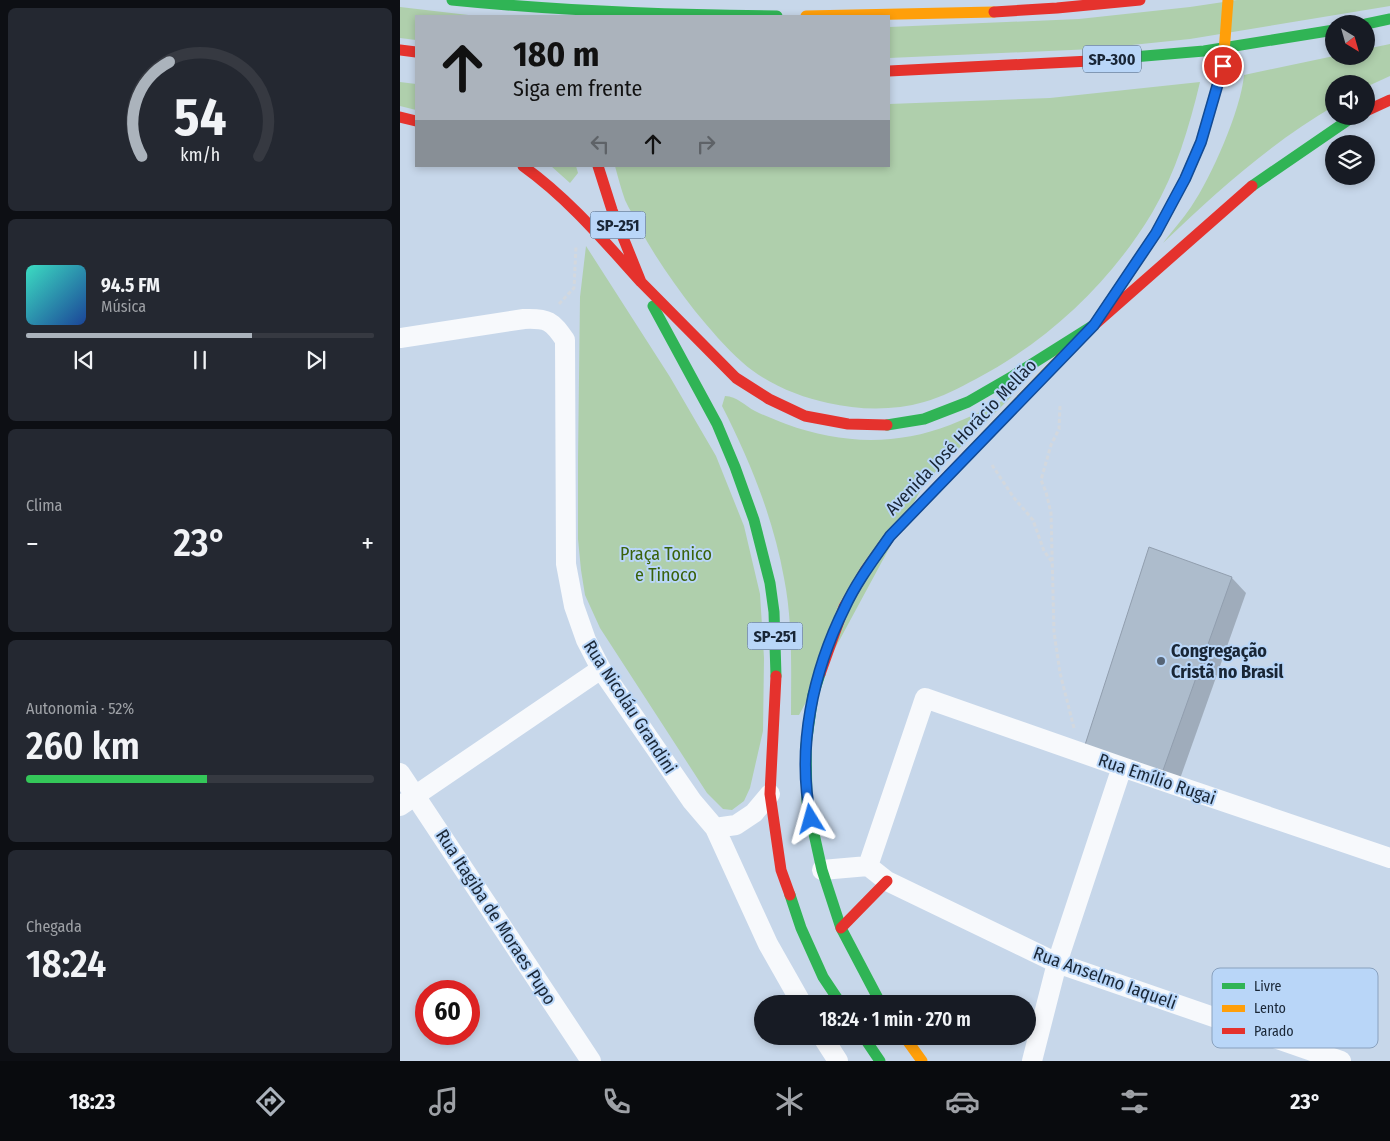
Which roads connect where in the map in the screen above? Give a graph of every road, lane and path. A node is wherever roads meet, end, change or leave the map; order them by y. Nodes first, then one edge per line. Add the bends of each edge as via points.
1 (452, 0) edge
2 (581, 0) edge
3 (1140, 0) edge
4 (1228, 0) edge
5 (580, 15) edge
6 (720, 15) edge
7 (890, 15) edge
8 (1390, 19) edge
9 (1375, 22) edge
10 (1325, 31) edge
11 (400, 50) edge
12 (415, 52) edge
13 (890, 71) edge
14 (1390, 100) edge
15 (1375, 107) edge
16 (400, 117) edge
17 (415, 121) edge
18 (1341, 125) edge
19 (524, 167) edge
20 (598, 167) edge
21 (577, 213) junction
22 (641, 282) junction
23 (1094, 325) junction
24 (556, 327) junction
25 (400, 338) edge
26 (1060, 406) dead end
27 (992, 465) dead end
28 (1053, 562) junction
29 (601, 669) junction
30 (1074, 730) dead end
31 (1122, 767) junction
32 (400, 773) edge
33 (770, 794) junction
34 (408, 800) edge
35 (716, 828) junction
36 (1390, 858) edge
37 (868, 866) junction
38 (822, 870) junction
39 (887, 881) junction
40 (841, 928) junction
41 (1057, 963) junction
42 (796, 995) edge
43 (836, 995) edge
44 (876, 995) edge
45 (1212, 1016) edge
46 (828, 1045) edge
47 (869, 1045) edge
48 (910, 1045) edge
49 (1303, 1048) edge
50 (591, 1061) edge
51 (838, 1061) edge
52 (880, 1061) edge
53 (922, 1061) edge
54 (1032, 1061) edge
55 (1341, 1061) edge

1 - 6 main road via 609,13
2 - 5 main road
3 - 7 main road
4 - 23 main road, SP-251 via 1223,66 1201,142 1156,233
8 - 9 main road
10 - 13 main road, SP-300 via 1119,59
11 - 12 main road
14 - 15 main road
16 - 17 main road
18 - 23 main road via 1251,188
19 - 21 main road via 544,180
20 - 22 main road, SP-251
21 - 22 main road
21 - 24 path via 574,288 558,305
22 - 23 main road, SP-251 via 736,378 805,416 848,424 884,426 924,419 968,402
22 - 33 main road, SP-251 via 724,441 754,520 770,583 776,641
23 - 38 main road, Avenida José Horácio Mellão / SP-251 via 890,536 844,607 813,696 806,745 807,802
24 - 25 street via 543,318 524,319
24 - 29 street, Rua Nicoláu Grandini via 565,340 566,564 574,606
26 - 28 path via 1059,429 1041,480 1051,513
27 - 28 path via 1033,520 1044,551
28 - 30 path via 1054,632 1060,674
29 - 34 street
29 - 35 street, Rua Nicoláu Grandini via 692,801
31 - 36 street, Rua Emílio Rugai
31 - 37 street, Rua Emílio Rugai via 925,698
31 - 41 street
32 - 34 street, Rua Itagiba de Moraes Pupo
33 - 35 street via 754,813 736,825
33 - 43 main road, SP-251 via 781,870 789,895 820,969
34 - 50 street, Rua Itagiba de Moraes Pupo
35 - 42 street, Rua Nicoláu Grandini via 768,944
37 - 38 street
37 - 39 street, Rua Anselmo Iaqueli
38 - 40 main road, Avenida José Horácio Mellão / SP-251
39 - 40 main road
39 - 41 street, Rua Anselmo Iaqueli
40 - 44 main road, Avenida José Horácio Mellão / SP-251
41 - 45 street, Rua Anselmo Iaqueli
41 - 54 street
46 - 51 street
47 - 52 main road
48 - 53 main road
49 - 55 street, Rua Anselmo Iaqueli

